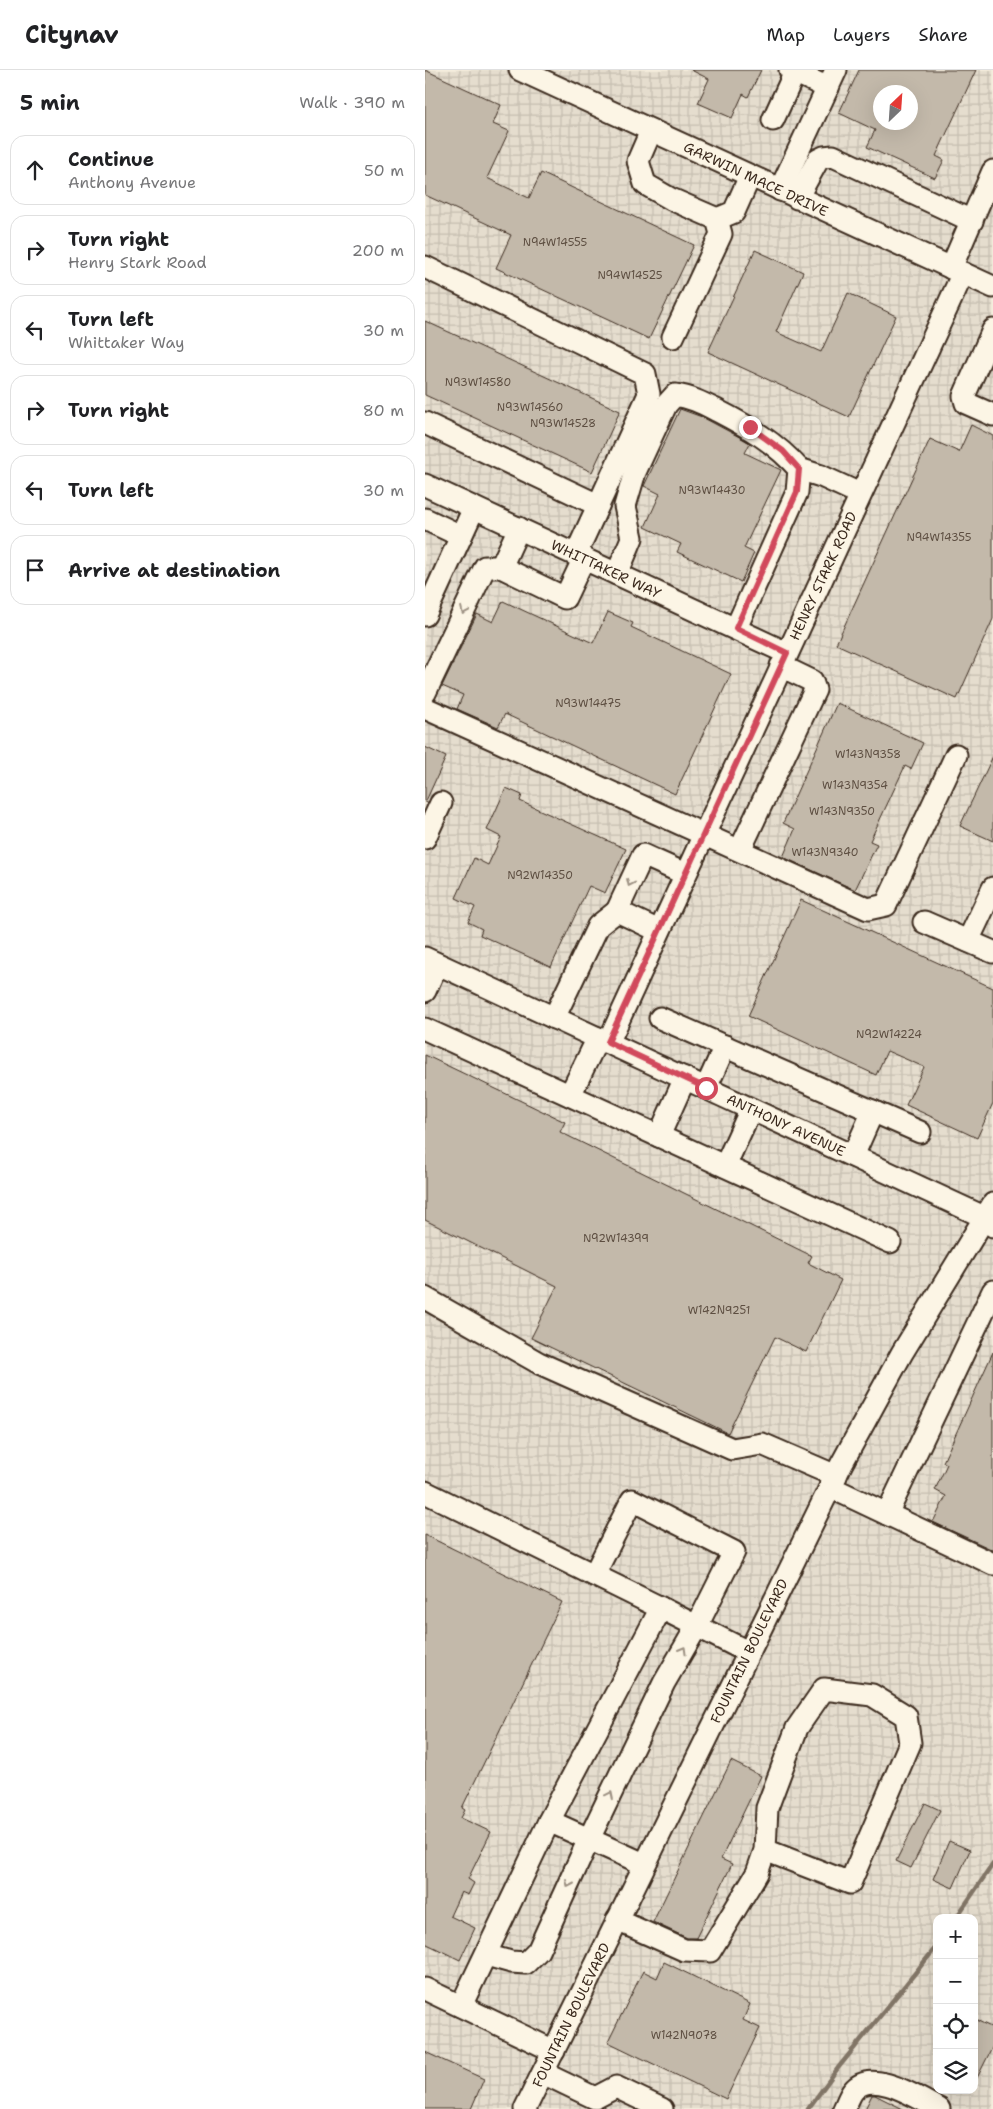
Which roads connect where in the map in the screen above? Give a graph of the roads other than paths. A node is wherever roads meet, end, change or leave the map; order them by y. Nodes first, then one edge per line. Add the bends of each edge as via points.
1 (520, 70) edge
2 (793, 71) edge
3 (551, 76) edge
4 (832, 79) edge
5 (773, 120) dead end
6 (651, 130) junction
7 (993, 171) edge
8 (750, 176) junction
9 (789, 194) junction
10 (717, 219) junction
11 (972, 221) junction
12 (425, 267) edge
13 (957, 271) junction
14 (992, 284) edge
15 (993, 330) edge
16 (673, 337) dead end
17 (993, 415) edge
18 (425, 424) edge
19 (799, 469) junction
20 (425, 485) edge
21 (860, 494) junction
22 (598, 505) junction
23 (474, 508) junction
24 (425, 519) edge
25 (519, 528) junction
26 (461, 536) junction
27 (580, 556) junction
28 (493, 567) junction
29 (617, 574) junction
30 (425, 615) edge
31 (736, 628) junction
32 (784, 660) junction
33 (425, 693) edge
34 (425, 708) edge
35 (956, 755) dead end
36 (441, 803) dead end
37 (704, 834) junction
38 (425, 838) edge
39 (740, 850) junction
40 (685, 874) junction
41 (993, 888) edge
42 (617, 911) junction
43 (924, 922) dead end
44 (659, 931) junction
45 (969, 941) junction
46 (993, 952) edge
47 (431, 961) edge
48 (425, 991) edge
49 (554, 1018) junction
50 (660, 1018) dead end
51 (425, 1029) edge
52 (603, 1040) junction
53 (725, 1046) junction
54 (685, 1078) junction
55 (706, 1088) junction
56 (570, 1095) junction
57 (751, 1109) junction
58 (873, 1111) junction
59 (920, 1132) dead end
60 (659, 1136) junction
61 (853, 1156) junction
62 (725, 1166) junction
63 (990, 1216) edge
64 (890, 1242) dead end
65 (993, 1291) edge
66 (425, 1298) edge
67 (833, 1481) junction
68 (425, 1492) edge
69 (887, 1514) junction
70 (993, 1564) edge
71 (594, 1576) junction
72 (661, 1608) junction
73 (697, 1626) junction
74 (748, 1652) junction
75 (549, 1821) junction
76 (589, 1839) junction
77 (765, 1850) junction
78 (645, 1864) junction
79 (617, 1920) junction
80 (486, 1955) junction
81 (425, 1989) edge
82 (461, 2006) junction
83 (554, 2051) junction
84 (543, 2073) junction
85 (525, 2109) edge
86 (663, 2109) edge
87 (844, 2109) edge
88 (939, 2109) edge

1 - 3 street, GARWIN MACE DRIVE
2 - 4 street
2 - 5 street
3 - 6 street, GARWIN MACE DRIVE
4 - 9 street
6 - 8 street, GARWIN MACE DRIVE
6 - 10 street via 638,161 645,184
7 - 11 street, HENRY STARK ROAD
8 - 9 street, GARWIN MACE DRIVE
8 - 10 street via 734,212
9 - 11 street via 818,160 833,156
9 - 13 street, GARWIN MACE DRIVE
10 - 16 street via 721,234
11 - 13 street, HENRY STARK ROAD
12 - 22 street via 645,374 649,394
13 - 14 street, GARWIN MACE DRIVE
13 - 21 street, HENRY STARK ROAD
15 - 17 street via 964,396 966,403
18 - 22 street
19 - 21 street
19 - 29 street via 783,451 750,427 689,397 675,395 666,405 635,472 625,506 632,538
19 - 31 street via 797,492
20 - 23 street, WHITTAKER WAY
21 - 32 street, HENRY STARK ROAD
22 - 27 street
23 - 25 street, WHITTAKER WAY
23 - 26 street
24 - 26 street
25 - 27 street, WHITTAKER WAY
25 - 28 street
26 - 30 street
27 - 28 street via 565,598
27 - 29 street, WHITTAKER WAY
28 -> 33 street
29 - 31 street, WHITTAKER WAY
31 - 32 street, WHITTAKER WAY
32 - 37 street, HENRY STARK ROAD
32 - 39 street, WHITTAKER WAY via 812,681 815,690
34 - 37 street
35 - 39 street via 886,905 868,910
36 - 38 street
37 - 39 street
37 - 40 street, HENRY STARK ROAD
40 -> 42 street via 643,855
40 - 44 street, HENRY STARK ROAD
41 - 45 street
42 - 44 street
42 - 49 street via 599,926
43 - 45 street
44 - 52 street, HENRY STARK ROAD
45 - 46 street
47 - 48 street
47 - 49 street, ANTHONY AVENUE
49 - 52 street, ANTHONY AVENUE
50 - 53 street
51 - 56 street
52 - 54 street, ANTHONY AVENUE
52 - 56 street, HENRY STARK ROAD
53 - 55 street
53 - 58 street
54 - 55 street, ANTHONY AVENUE
54 - 60 street
55 - 57 street, ANTHONY AVENUE
56 - 60 street
57 - 61 street, ANTHONY AVENUE
57 - 62 street
58 - 59 street
58 - 61 street
60 - 62 street
61 - 63 street, ANTHONY AVENUE
62 - 64 street
63 - 67 street, FOUNTAIN BOULEVARD via 902,1353
65 - 69 street
66 - 67 street via 539,1363 732,1449 762,1444
67 - 69 street
67 - 74 street, FOUNTAIN BOULEVARD
68 - 71 street
69 - 70 street
71 - 72 street
71 - 73 street via 632,1500 733,1552
72 - 73 street
72 - 75 street
73 - 74 street
76 -> 73 street via 665,1683
74 - 78 street, FOUNTAIN BOULEVARD
75 - 76 street
75 - 80 street
76 - 78 street
76 -> 80 street via 538,1951 527,1963
77 - 77 street via 767,1808 797,1728 824,1689 872,1695 906,1716 910,1743 850,1883
77 - 79 street via 757,1873 710,1951 684,1950
78 - 79 street, FOUNTAIN BOULEVARD
79 - 83 street, FOUNTAIN BOULEVARD
80 - 82 street
81 - 82 street
82 - 83 street
83 - 84 street, FOUNTAIN BOULEVARD
84 - 85 street, FOUNTAIN BOULEVARD
84 - 86 street via 595,2098 616,2088
87 - 88 street via 853,2090 875,2081

